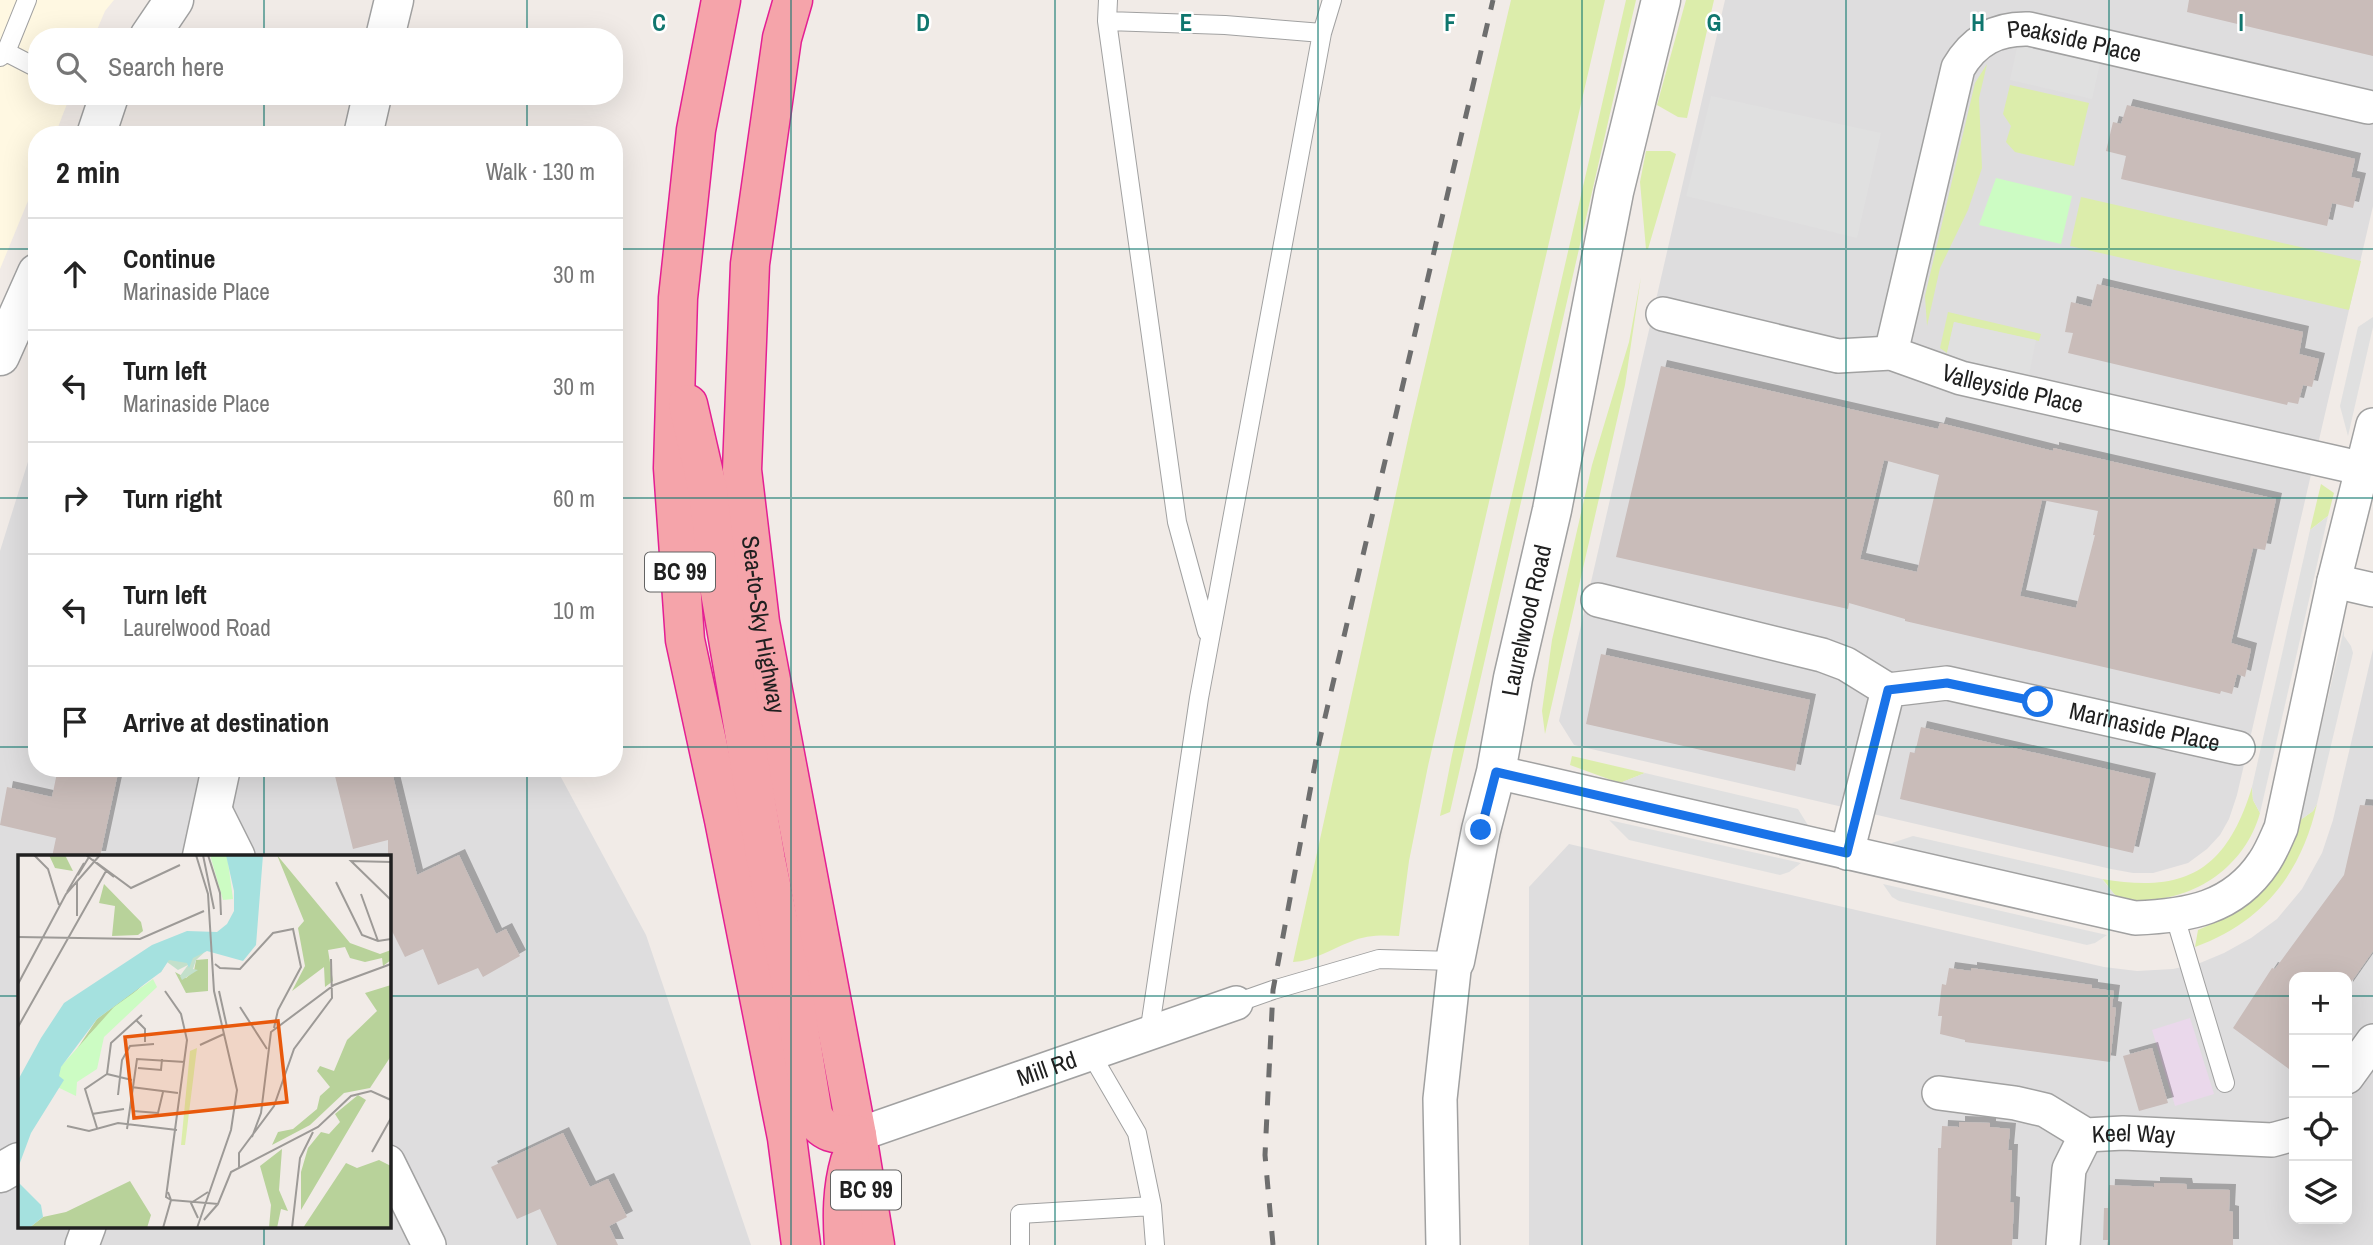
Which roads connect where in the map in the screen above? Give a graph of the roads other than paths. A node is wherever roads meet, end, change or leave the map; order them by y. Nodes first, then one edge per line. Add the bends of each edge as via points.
1 (27, 0) edge
2 (174, 0) edge
3 (394, 0) edge
4 (721, 0) edge
5 (793, 0) edge
6 (1108, 0) edge
7 (1332, 0) edge
8 (1661, 0) edge
9 (1107, 21) junction
10 (155, 28) edge
11 (387, 28) edge
12 (1322, 33) junction
13 (3, 54) edge
14 (28, 64) edge
15 (107, 105) edge
16 (370, 105) edge
17 (2370, 108) edge
18 (99, 126) edge
19 (365, 126) edge
20 (28, 293) edge
21 (1663, 314) dead end
22 (1891, 353) junction
23 (0, 356) edge
24 (676, 358) junction
25 (2373, 425) edge
26 (2364, 469) junction
27 (2334, 581) junction
28 (2373, 590) edge
29 (1598, 600) dead end
30 (1209, 639) junction
31 (1888, 690) junction
32 (2238, 748) dead end
33 (1496, 772) junction
34 (219, 777) edge
35 (213, 806) junction
36 (1847, 853) junction
37 (202, 855) edge
38 (238, 855) edge
39 (2175, 917) junction
40 (1455, 961) junction
41 (1236, 1003) joint
42 (1149, 1034) junction
43 (2373, 1041) edge
44 (1091, 1054) junction
45 (2352, 1070) edge
46 (2225, 1083) dead end
47 (1939, 1093) dead end
48 (857, 1135) junction
49 (2085, 1135) junction
50 (2289, 1135) edge
51 (18, 1163) edge
52 (390, 1166) edge
53 (0, 1173) edge
54 (1152, 1206) junction
55 (88, 1228) edge
56 (82, 1245) edge
57 (429, 1245) edge
58 (802, 1245) edge
59 (844, 1245) edge
60 (875, 1245) edge
61 (1020, 1245) edge
62 (1155, 1245) edge
63 (1443, 1245) edge
64 (2063, 1245) edge

1 - 13 lane
2 - 10 street
3 - 11 street
4 - 24 highway, BC 99 via 696,130
5 - 48 highway, Sea-to-Sky Highway / BC 99 via 782,38 750,264 742,470 760,622
6 - 9 lane
7 - 12 lane
8 - 33 street, Laurelwood Road via 1614,192
9 - 12 lane
9 - 30 lane via 1177,522
12 - 30 lane
13 - 14 lane
15 - 18 street
16 - 19 street
17 - 22 street, Peakside Place via 2029,29 1993,34 1966,54 1958,68
20 - 23 street
21 - 22 street, Valleyside Place via 1838,356
22 - 26 street, Valleyside Place via 1961,378
24 - 48 highway via 708,491 720,592 813,1114 817,1125 826,1131
24 - 58 highway, BC 99 via 673,468 685,640 784,1125
25 - 26 street
26 - 27 street
27 - 28 street
27 - 39 street via 2281,828 2264,863 2238,890 2208,908
29 - 31 street via 1822,655
30 - 42 lane
31 - 32 street, Marinaside Place via 1947,683
31 - 36 street
33 - 36 street
33 - 40 street, Laurelwood Road
34 - 35 street
35 - 37 street
35 - 38 street
36 - 39 street via 2135,919
39 - 46 lane
40 - 41 lane via 1379,959
40 - 63 street, Laurelwood Road via 1440,1099
41 - 42 street, Mill Rd
42 - 44 street, Mill Rd
43 - 45 street
44 - 48 street, Mill Rd
44 - 54 lane via 1137,1133
47 - 49 street, Keel Way via 2045,1110
48 - 59 highway via 846,1175
48 - 60 highway, Sea-to-Sky Highway / BC 99
49 - 50 street, Keel Way via 2272,1140
49 - 64 street via 2069,1169
51 - 53 street
52 - 57 street
54 - 61 lane via 1020,1214
54 - 62 lane
55 - 56 street

